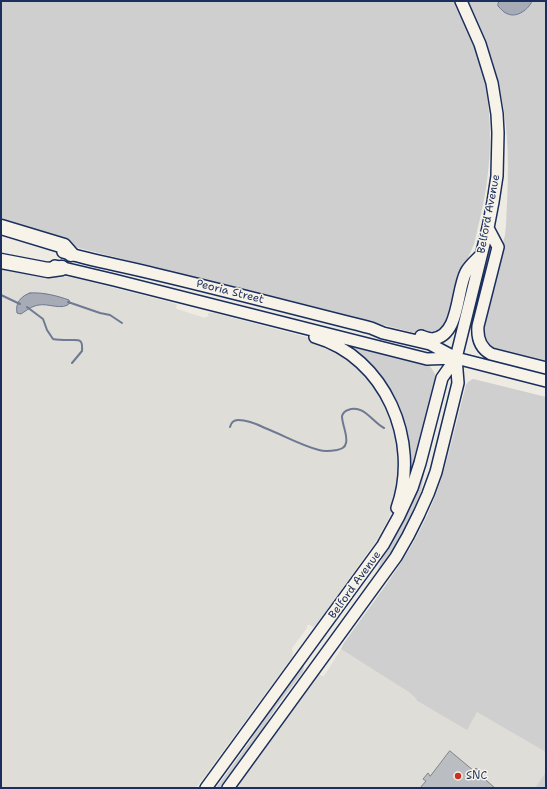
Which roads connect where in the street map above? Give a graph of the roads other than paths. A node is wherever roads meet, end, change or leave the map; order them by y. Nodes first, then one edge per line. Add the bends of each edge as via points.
1 (461, 1) edge
2 (1, 227) edge
3 (488, 228) junction
4 (1, 234) edge
5 (71, 254) junction
6 (482, 254) junction
7 (1, 255) edge
8 (1, 261) edge
9 (62, 268) junction
10 (261, 317) junction
11 (371, 328) junction
12 (456, 358) junction
13 (546, 368) edge
14 (546, 381) edge
15 (393, 528) junction
16 (206, 788) edge
17 (228, 788) edge

1 - 3 main road, Belford Avenue via 483,53 497,114 498,167
2 - 5 highway via 64,246
3 - 6 main road, Belford Avenue
3 - 13 main road via 498,247 478,326 479,340 484,349 491,354
4 - 5 main road, Peoria Street
5 - 11 main road, Peoria Street
6 - 11 main road via 466,272 453,320 443,334 430,339 385,327
6 - 12 main road, Belford Avenue
7 - 9 main road, Peoria Street
8 - 9 highway via 48,270
9 - 10 main road, Peoria Street
10 - 12 main road, Peoria Street via 427,358
10 - 15 main road via 272,325 317,337 339,347 360,362 383,389 399,424 405,457 404,481 393,517
11 - 12 main road, Peoria Street via 430,344
12 - 14 main road, Peoria Street
12 - 15 main road, Belford Avenue via 442,378 417,474
12 - 17 main road, Belford Avenue via 458,383 435,476 412,530 386,571
15 - 16 main road, Belford Avenue via 377,554

